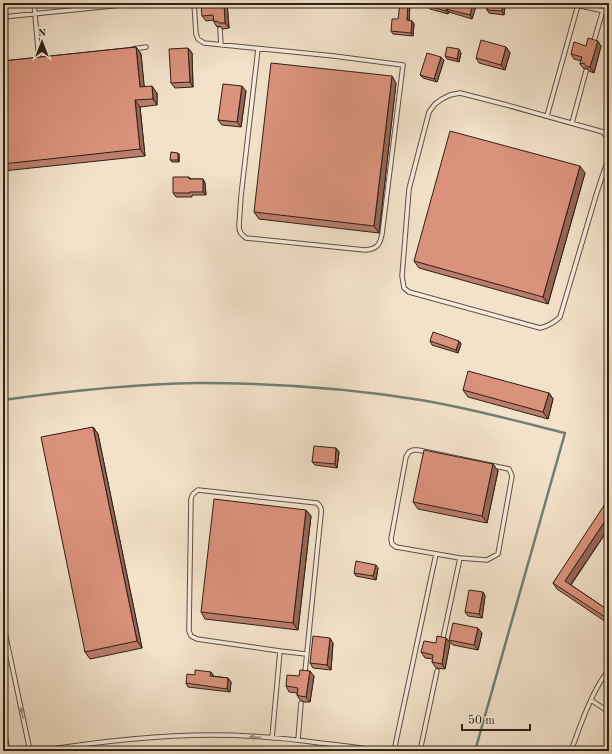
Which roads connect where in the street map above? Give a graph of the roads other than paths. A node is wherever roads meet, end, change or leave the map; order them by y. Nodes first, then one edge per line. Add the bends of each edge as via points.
1 (34, 3) edge
2 (123, 3) edge
3 (194, 3) edge
4 (567, 3) edge
5 (578, 5) junction
6 (602, 10) junction
7 (609, 12) edge
8 (35, 14) junction
9 (3, 18) edge
10 (220, 29) edge
11 (594, 41) edge
12 (221, 45) junction
13 (146, 47) dead end
14 (130, 49) edge
15 (258, 49) junction
16 (46, 59) edge
17 (39, 60) junction
18 (32, 61) edge
19 (586, 72) edge
20 (547, 116) junction
21 (572, 123) junction
22 (609, 147) edge
23 (609, 151) edge
24 (436, 554) junction
25 (460, 558) junction
26 (3, 623) edge
27 (443, 638) edge
28 (280, 651) junction
29 (306, 654) junction
30 (609, 670) edge
31 (437, 671) edge
32 (305, 672) edge
33 (591, 700) junction
34 (301, 703) edge
35 (609, 712) edge
36 (3, 726) edge
37 (272, 738) junction
38 (298, 740) junction
39 (8, 751) edge
40 (30, 751) edge
41 (39, 751) edge
42 (377, 751) edge
43 (394, 751) edge
44 (420, 751) edge
45 (571, 751) edge

1 - 8 lane
2 - 8 lane
3 - 12 lane via 198,39 204,43
4 - 5 lane
5 - 6 lane
5 - 20 lane
6 - 7 lane
6 - 11 lane
8 - 9 lane
8 - 17 lane
10 - 12 lane
12 - 15 lane
13 - 14 lane
15 - 15 lane via 403,65 382,234 377,246 372,249 246,238 241,234 241,196
16 - 17 lane
17 - 18 lane
19 - 21 lane
20 - 21 lane
20 - 23 lane via 460,93 450,95 435,104 429,112 409,189 402,276 404,288 409,292 540,328 555,322 560,317
21 - 22 lane via 603,132 608,139
24 - 25 lane
24 - 25 lane via 396,547 392,544 406,457 413,450 508,469 511,473 498,554 487,560
24 - 43 lane
25 - 27 lane
40 -> 26 lane
28 - 29 lane
28 - 29 lane via 197,639 189,631 191,499 198,490 320,505 322,509
28 - 37 lane
29 - 32 lane
30 - 33 lane
31 - 44 lane
33 - 35 lane
33 - 45 lane
34 - 38 lane
36 - 39 lane
37 - 38 lane
37 -> 41 lane via 211,735 145,738
38 - 42 lane

